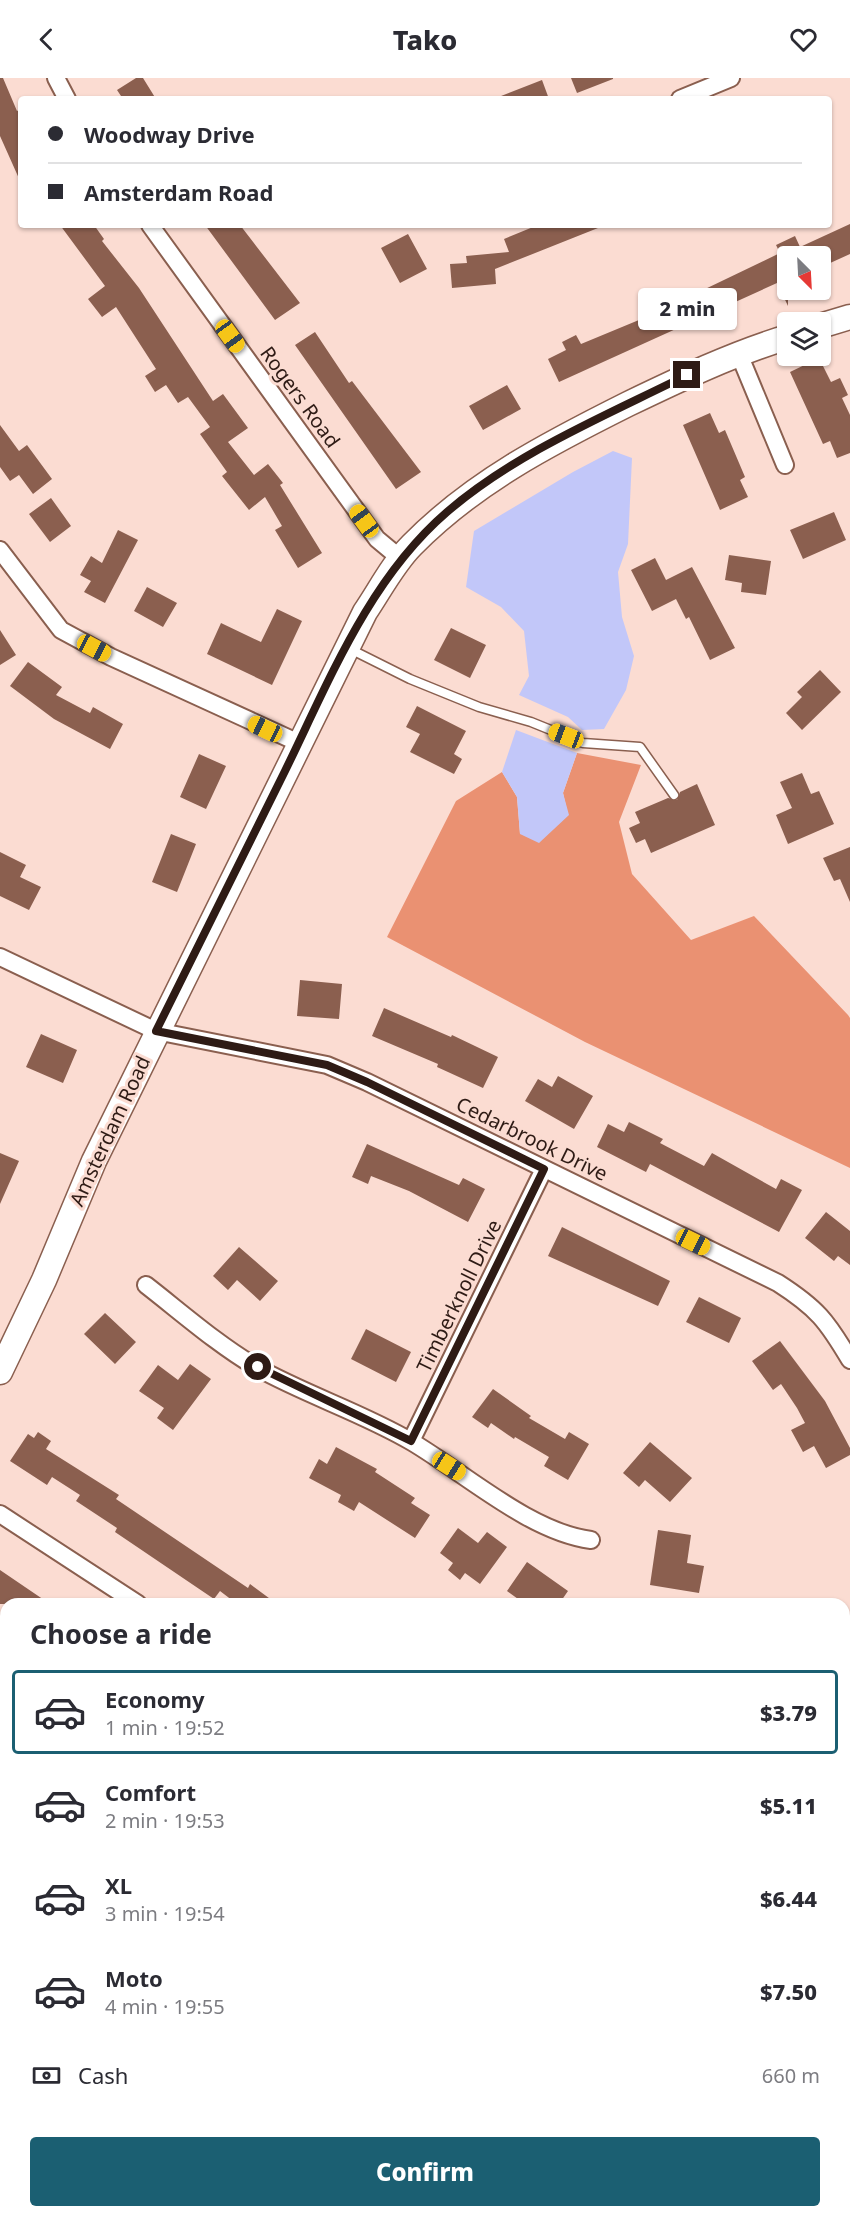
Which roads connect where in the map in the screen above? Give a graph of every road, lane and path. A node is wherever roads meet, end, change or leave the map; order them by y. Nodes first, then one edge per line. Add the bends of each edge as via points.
1 (56, 78) edge
2 (731, 78) edge
3 (65, 96) edge
4 (687, 96) edge
5 (152, 228) edge
6 (850, 317) edge
7 (831, 323) edge
8 (777, 340) edge
9 (739, 354) junction
10 (785, 465) dead end
11 (0, 550) edge
12 (400, 559) junction
13 (347, 648) junction
14 (299, 743) junction
15 (674, 795) dead end
16 (0, 957) edge
17 (156, 1031) junction
18 (544, 1169) junction
19 (146, 1285) dead end
20 (850, 1360) edge
21 (0, 1372) edge
22 (411, 1441) junction
23 (0, 1514) edge
24 (591, 1540) dead end
25 (129, 1598) edge

1 - 3 street
2 - 4 street
5 - 12 street, Rogers Road via 377,539
6 - 7 main road
8 - 9 main road, Amsterdam Road
9 - 10 street
9 - 12 main road, Amsterdam Road via 555,440 502,471 448,511
11 - 14 street via 61,630
12 - 13 main road, Amsterdam Road
13 - 14 main road, Amsterdam Road
13 - 15 lane via 479,707 583,743 640,747
14 - 17 main road, Amsterdam Road
16 - 17 street, Cedarbrook Drive
17 - 18 street, Cedarbrook Drive via 327,1065
17 - 21 main road, Amsterdam Road
18 - 20 street, Cedarbrook Drive via 810,1303
18 - 22 street, Timberknoll Drive
19 - 22 street via 258,1367
22 - 24 street via 545,1527
23 - 25 street

